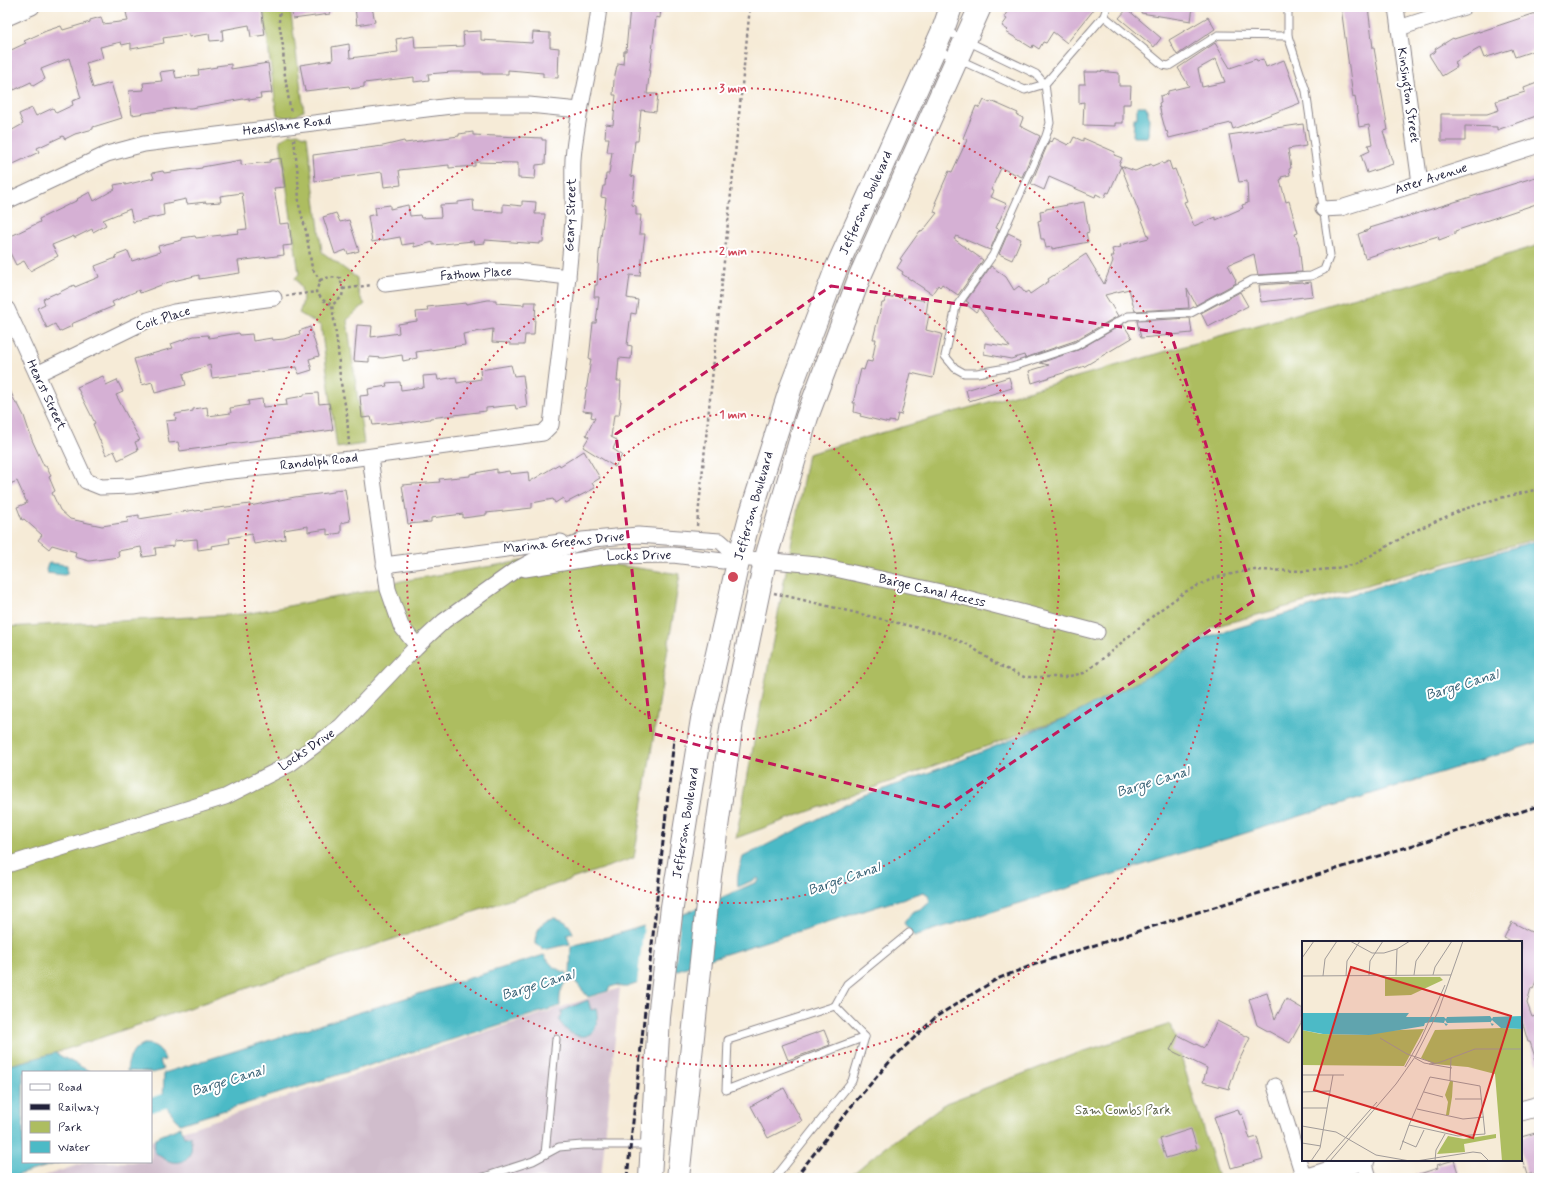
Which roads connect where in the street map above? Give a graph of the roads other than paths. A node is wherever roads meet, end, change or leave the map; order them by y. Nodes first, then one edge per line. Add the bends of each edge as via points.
1 (32, 7) edge
2 (599, 7) edge
3 (951, 7) edge
4 (980, 7) edge
5 (1107, 7) edge
6 (1288, 7) edge
7 (1396, 7) edge
8 (1464, 7) edge
9 (1104, 16) junction
10 (7, 18) edge
11 (1399, 28) junction
12 (1288, 36) junction
13 (939, 39) junction
14 (961, 49) junction
15 (1045, 84) junction
16 (579, 110) junction
17 (1539, 145) edge
18 (1420, 183) junction
19 (7, 201) edge
20 (1323, 209) junction
21 (568, 277) junction
22 (385, 284) road end
23 (274, 298) road end
24 (7, 309) edge
25 (37, 374) junction
26 (551, 425) joint
27 (370, 457) junction
28 (86, 481) joint
29 (593, 539) junction
30 (739, 558) junction
31 (765, 561) junction
32 (384, 565) junction
33 (514, 571) junction
34 (1097, 632) dead end
35 (417, 646) junction
36 (7, 865) edge
37 (909, 933) dead end
38 (836, 1006) junction
39 (865, 1036) junction
40 (556, 1039) dead end
41 (1275, 1086) dead end
42 (1539, 1106) edge
43 (1522, 1111) edge
44 (652, 1145) junction
45 (545, 1154) junction
46 (1361, 1161) edge
47 (1364, 1161) edge
48 (481, 1178) edge
49 (650, 1178) edge
50 (678, 1178) edge
51 (775, 1178) edge
52 (1305, 1178) edge
53 (1369, 1178) edge

1 - 10 street
2 - 16 street, Geary Street via 598,24
3 - 13 main road, Jefferson Boulevard
4 - 14 main road, Jefferson Boulevard
5 - 9 lane
6 - 12 lane
7 - 11 street, Kinsington Street
8 - 11 street
9 - 12 lane via 1163,65 1169,66 1218,35
9 - 15 lane
11 - 18 street, Kinsington Street
12 - 20 lane via 1306,91
13 - 14 lane
13 - 14 lane
13 - 30 main road, Jefferson Boulevard via 836,268 791,387
14 - 15 lane via 1036,74
14 - 15 lane via 1025,90
14 - 31 main road, Jefferson Boulevard via 860,276 808,417
15 - 20 lane via 1050,123 1046,136 993,254 956,307 945,356 954,368 964,373 1012,367 1076,346 1128,316 1191,313 1252,280 1311,276 1324,270 1330,255
16 - 19 street, Headslane Road via 529,105 459,105 144,144 107,154
16 - 21 street, Geary Street via 573,160 573,218
17 - 18 street, Aster Avenue
18 - 20 street, Aster Avenue via 1341,208
21 - 22 street, Fathom Place via 518,271 486,271
21 - 26 street, Geary Street
23 - 25 street, Coit Place via 174,312 148,320
24 - 25 street, Hearst Street
25 - 28 street, Hearst Street
26 - 27 street, Randolph Road via 543,433
27 - 28 street, Randolph Road via 222,472 132,486 100,487
27 - 32 street
29 - 30 street, Marina Greens Drive via 638,535 720,541
29 - 32 street, Marina Greens Drive
29 - 33 street, Locks Drive via 549,552
30 - 31 street, Locks Drive
30 - 33 street, Locks Drive via 723,561 673,556 606,556
30 - 44 main road, Jefferson Boulevard via 702,719 672,907 659,1017
31 - 34 street, Barge Canal Access via 817,565 959,596
31 - 50 main road, Jefferson Boulevard via 733,715 710,876
32 - 35 street via 394,609 401,626
33 - 35 street, Locks Drive via 444,622
35 - 36 street, Locks Drive via 341,726 290,764 225,796
37 - 38 lane via 847,984
38 - 39 lane
38 - 39 lane via 728,1040 726,1090
39 - 51 lane via 852,1081
40 - 45 lane
41 - 52 street
42 - 43 street
44 - 45 lane via 582,1145 559,1147
44 - 49 main road, Jefferson Boulevard
45 - 48 lane via 533,1161
46 - 52 street
47 - 53 street

